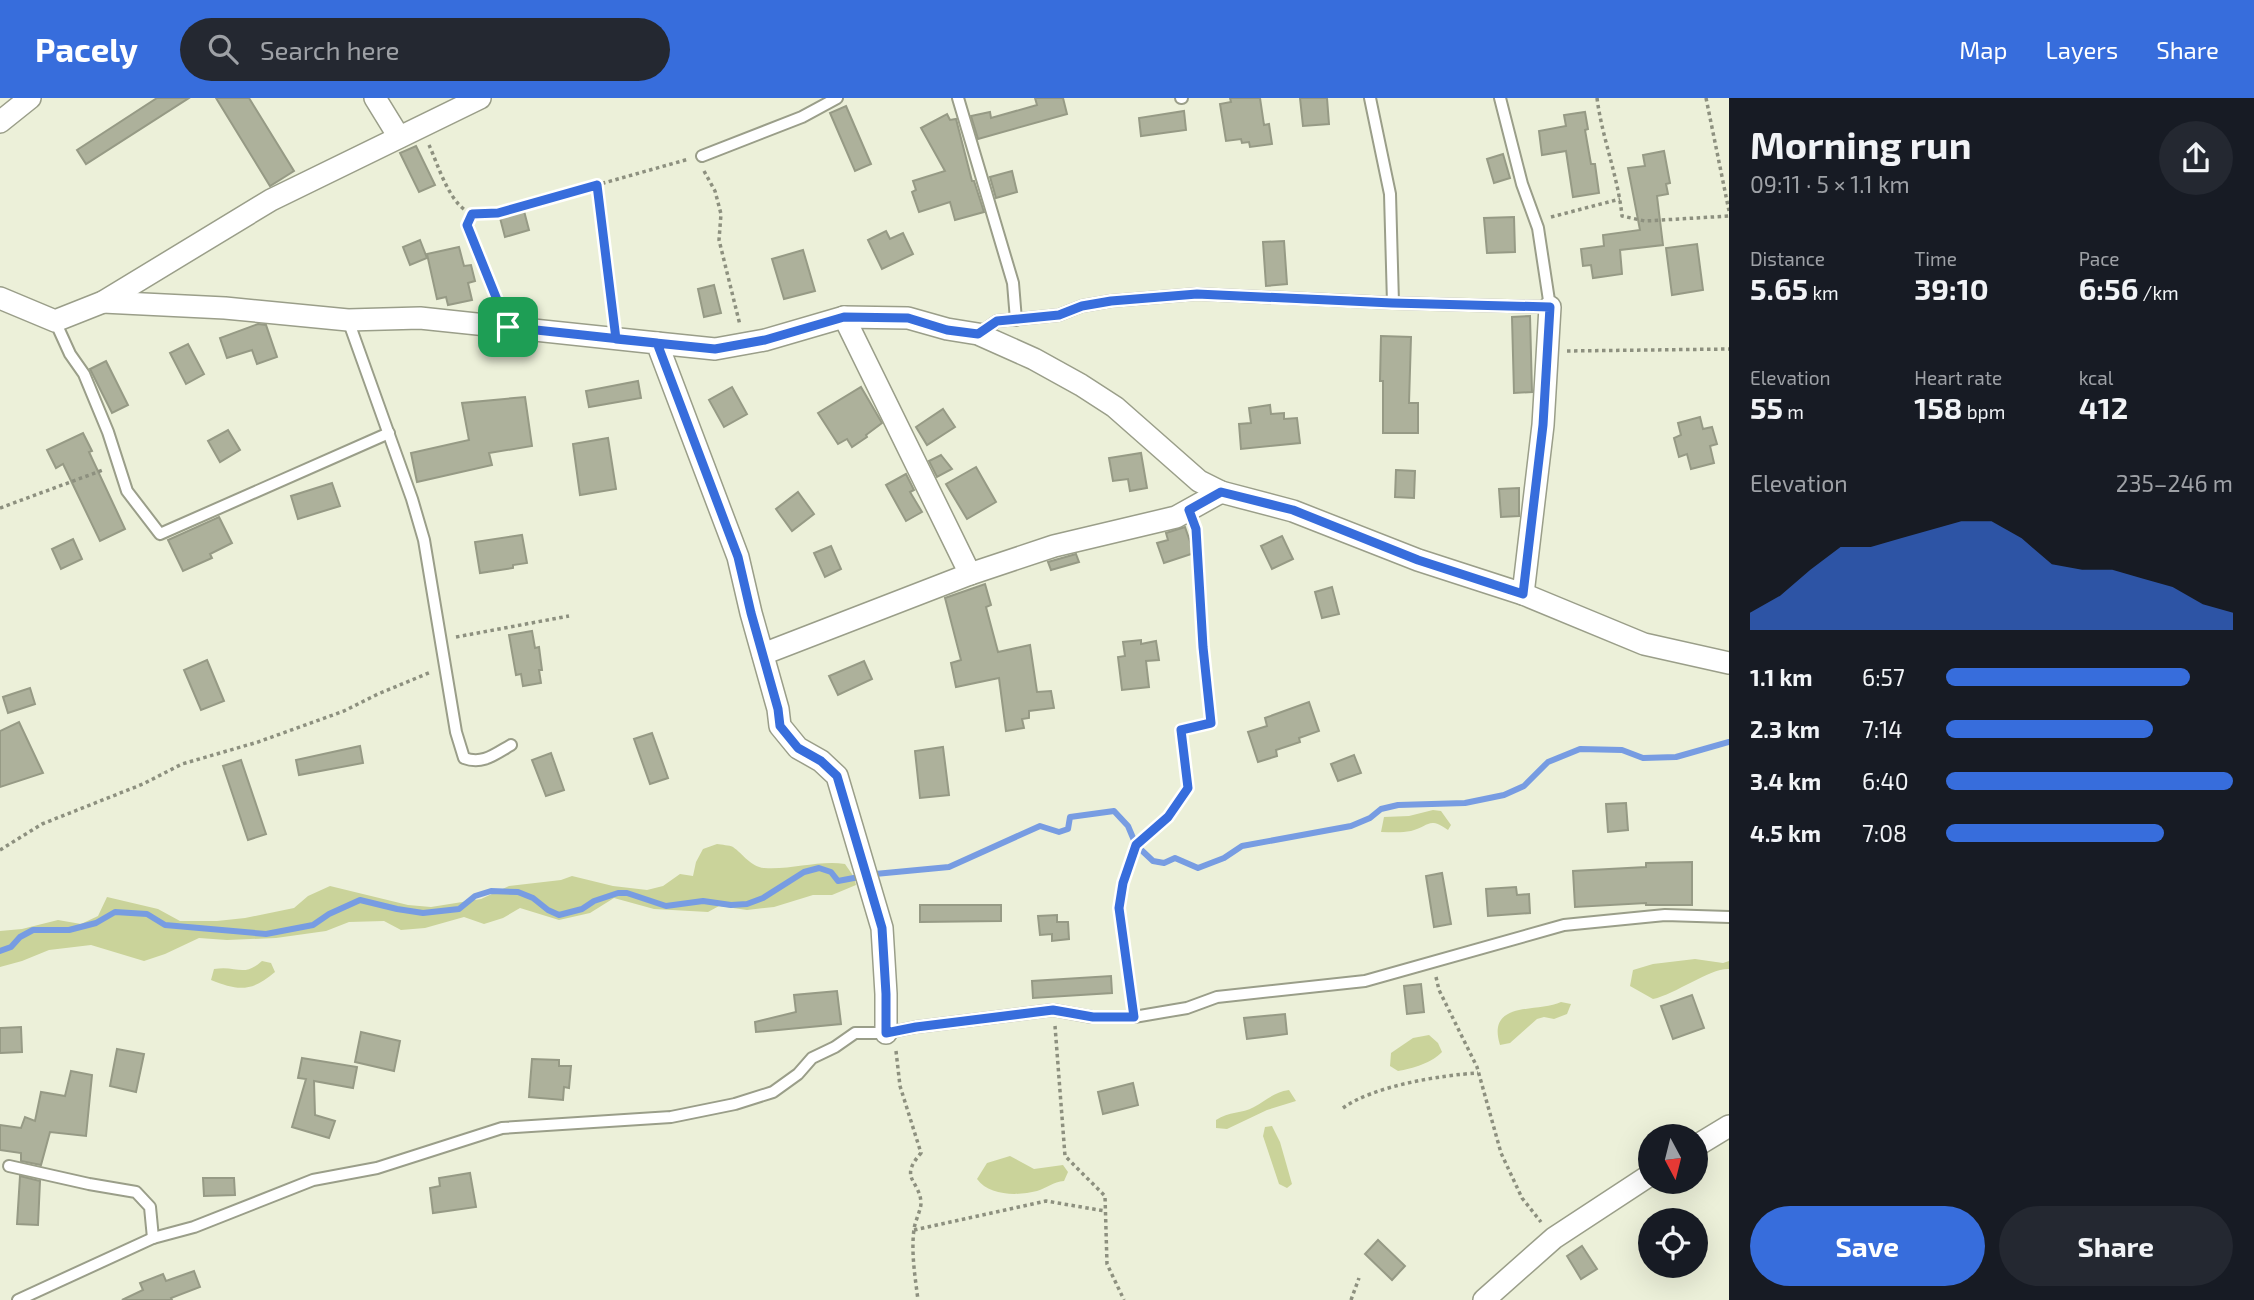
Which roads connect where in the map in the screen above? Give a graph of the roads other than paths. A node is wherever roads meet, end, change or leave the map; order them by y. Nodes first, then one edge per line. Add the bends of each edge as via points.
1 (30, 98) edge
2 (375, 98) edge
3 (480, 98) edge
4 (837, 98) edge
5 (958, 98) edge
6 (1370, 98) edge
7 (1500, 98) edge
8 (0, 122) edge
9 (399, 137) junction
10 (702, 156) road end
11 (0, 298) edge
12 (103, 302) junction
13 (1392, 303) junction
14 (1550, 307) junction
15 (844, 317) junction
16 (348, 320) junction
17 (1016, 320) junction
18 (55, 321) junction
19 (978, 334) junction
20 (657, 343) junction
21 (389, 433) junction
22 (1221, 492) junction
23 (970, 574) junction
24 (1523, 594) junction
25 (763, 654) junction
26 (1729, 663) edge
27 (511, 744) dead end
28 (1729, 918) edge
29 (890, 1032) junction
30 (1729, 1126) edge
31 (1708, 1139) edge
32 (9, 1166) dead end
33 (1638, 1183) edge
34 (153, 1238) junction
35 (18, 1300) edge
36 (1484, 1300) edge

1 - 8 street
2 - 9 street
3 - 9 street
4 - 10 lane via 802,117
5 - 17 lane via 1013,283
6 - 13 lane via 1390,194
7 - 14 lane via 1535,222
9 - 12 street via 271,200
11 - 18 street
12 - 16 street
12 - 18 street
13 - 14 lane
13 - 17 lane via 1197,294 1111,301 1059,315
14 - 24 street via 1543,425
15 - 19 street via 908,318
15 - 20 street via 715,349
15 - 23 street
16 - 20 street via 420,318
16 - 21 lane
17 - 19 lane via 997,321
18 - 21 lane via 84,374 127,491 160,534
19 - 22 street via 1034,359 1115,407 1199,481
20 - 25 street via 738,557
21 - 27 lane via 424,540 464,758 486,760
22 - 23 street via 1176,517 1054,547
22 - 24 street via 1293,510 1418,560
23 - 25 street
24 - 26 street via 1644,644
25 - 29 street via 780,726 798,748 837,776 882,928
28 - 29 lane via 1665,915 1564,925 1365,981 1217,997 1187,1008 1134,1017 1093,1017 1053,1010
29 - 34 lane via 855,1033 812,1058 773,1092 735,1104 671,1116 502,1128 377,1168 313,1180 194,1227
30 - 31 street
32 - 34 lane via 136,1192 150,1207
33 - 36 street via 1554,1238
34 - 35 lane

